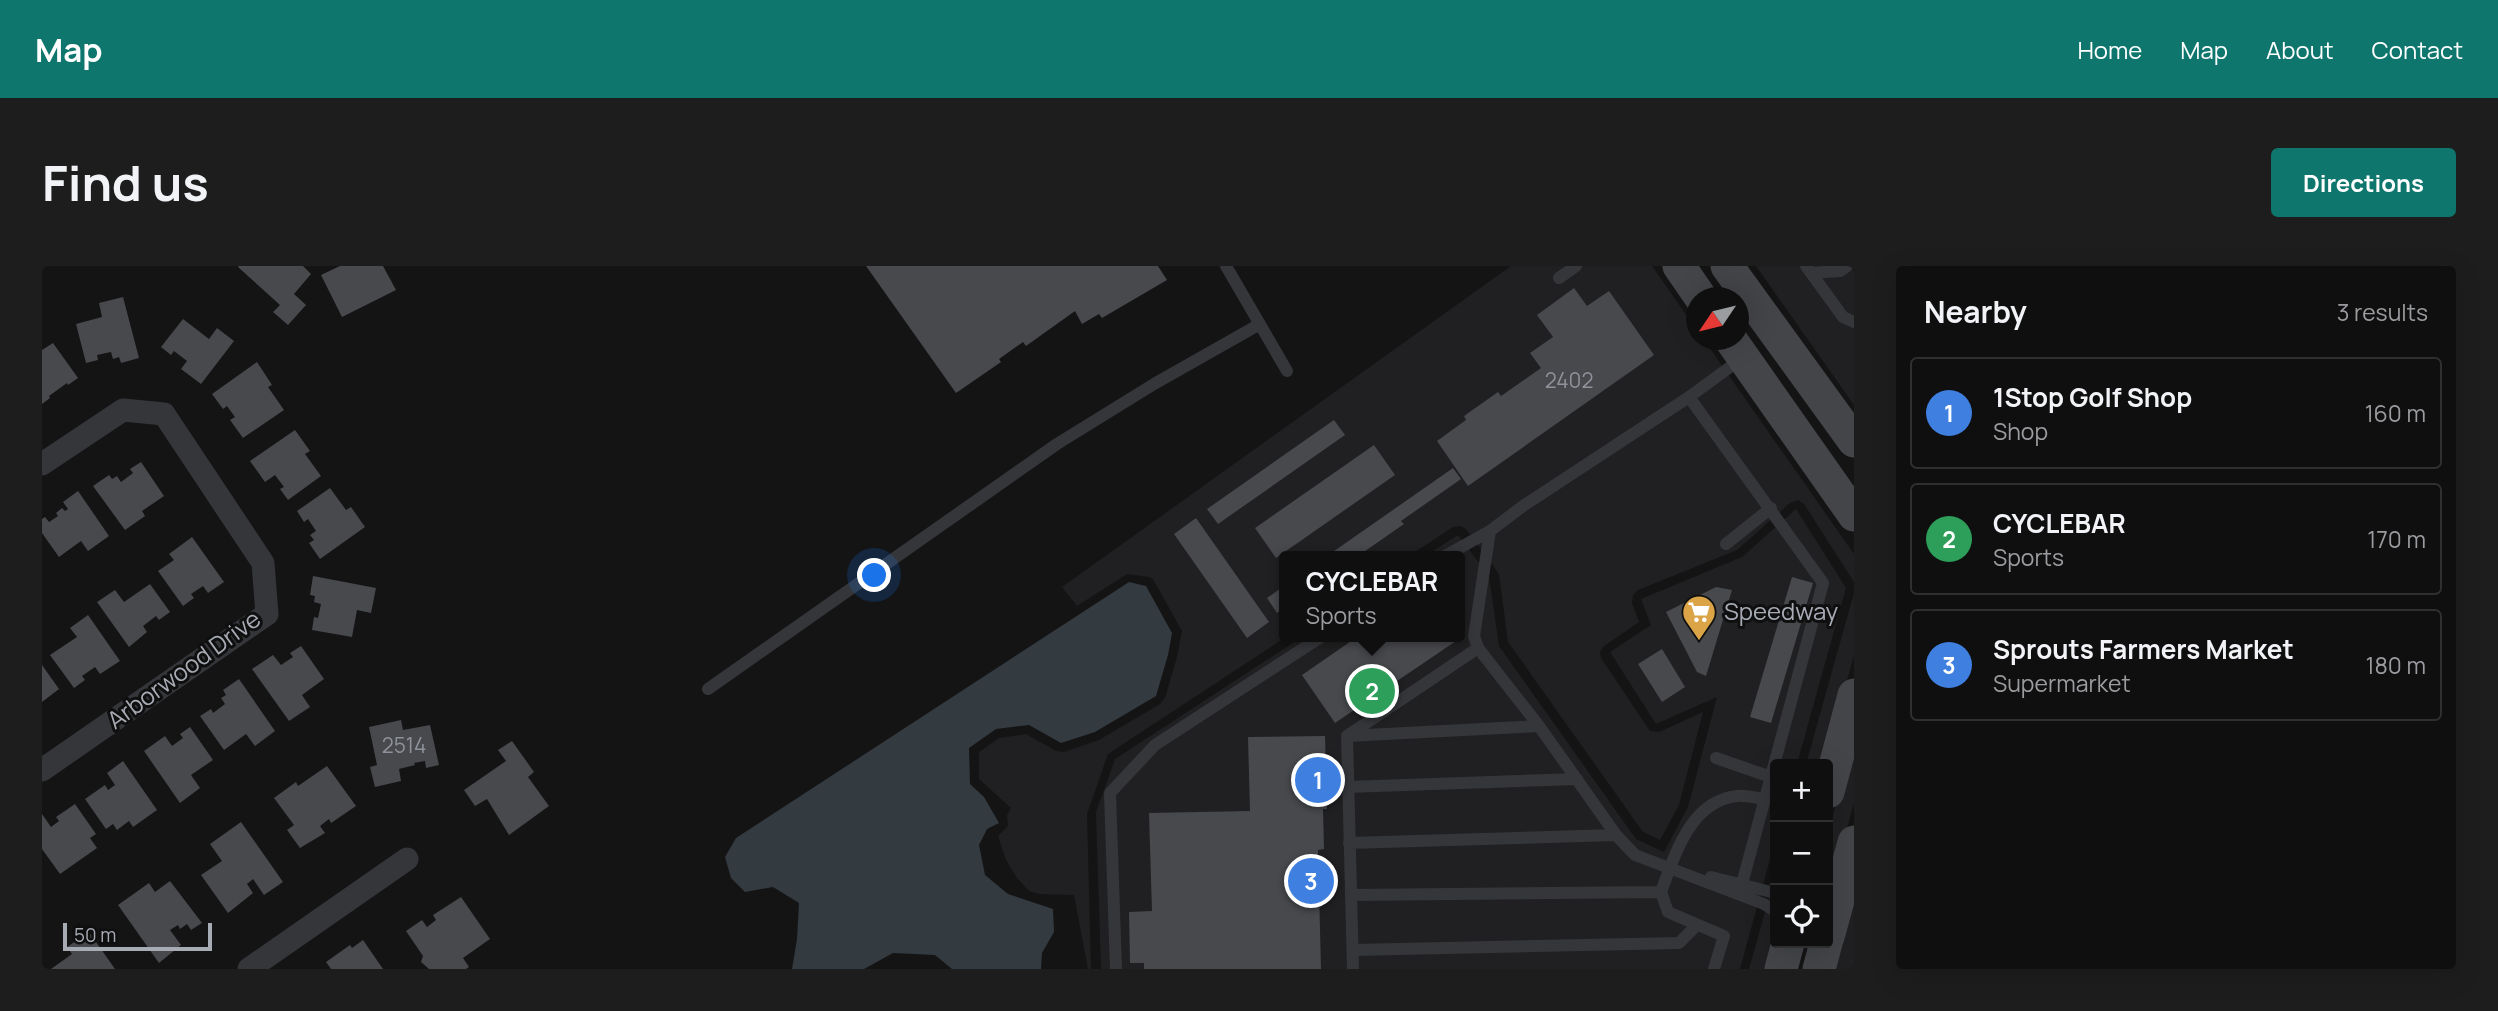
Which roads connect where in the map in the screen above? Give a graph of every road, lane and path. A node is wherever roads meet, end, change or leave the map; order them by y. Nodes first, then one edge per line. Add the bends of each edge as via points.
1 (1226, 266) edge
2 (1576, 266) edge
3 (1679, 266) edge
4 (1727, 266) edge
5 (1847, 266) edge
6 (1809, 270) edge
7 (1559, 278) dead end
8 (1693, 287) edge
9 (1854, 322) edge
10 (1260, 324) junction
11 (1736, 350) edge
12 (1738, 350) edge
13 (1287, 371) dead end
14 (1689, 397) junction
15 (1848, 428) edge
16 (42, 464) edge
17 (1771, 508) junction
18 (1854, 515) edge
19 (1490, 531) junction
20 (1726, 544) dead end
21 (1454, 551) edge
22 (1313, 642) edge
23 (1478, 648) junction
24 (708, 689) dead end
25 (1854, 695) edge
26 (1539, 726) junction
27 (1347, 736) junction
28 (1716, 758) dead end
29 (1776, 759) edge
30 (42, 770) edge
31 (1833, 773) edge
32 (1770, 777) edge
33 (1577, 779) junction
34 (1770, 781) edge
35 (1347, 787) junction
36 (1765, 799) junction
37 (1616, 835) junction
38 (1854, 842) edge
39 (1349, 843) junction
40 (407, 859) dead end
41 (1670, 867) junction
42 (1742, 884) junction
43 (1661, 892) junction
44 (1770, 892) edge
45 (1351, 895) junction
46 (1770, 908) edge
47 (1833, 919) edge
48 (1696, 926) junction
49 (1787, 948) edge
50 (1825, 948) edge
51 (1353, 950) junction
52 (249, 969) edge
53 (1116, 969) edge
54 (1353, 969) edge
55 (1714, 969) edge
56 (1781, 969) edge
57 (1819, 969) edge

1 - 10 lane
2 - 7 lane
3 - 8 main road
4 - 15 main road
5 - 6 lane via 1840,271
6 - 9 lane via 1843,317
10 - 13 lane
10 - 24 lane via 1057,444
11 - 14 lane
12 - 18 main road
14 - 17 lane
14 - 19 lane
16 - 30 street, Arborwood Drive via 123,410 164,414 263,563 267,614
17 - 20 lane
17 - 29 lane via 1823,583
19 - 21 lane
19 - 23 lane via 1474,636
22 - 53 lane via 1155,745 1110,793
23 - 26 lane
23 - 27 lane
25 - 31 main road
26 - 27 lane
26 - 33 lane
27 - 35 lane
28 - 32 lane
33 - 35 lane
33 - 37 lane
34 - 36 lane
35 - 39 lane
36 - 41 lane via 1735,796 1712,805 1692,821
36 - 42 lane
37 - 39 lane
37 - 41 lane via 1635,855
38 - 47 main road
39 - 45 lane
40 - 52 street
41 - 42 lane
41 - 43 lane
41 - 46 lane
42 - 44 lane
43 - 45 lane
43 - 48 lane via 1668,912
45 - 51 lane
48 - 51 lane via 1679,943
48 - 55 lane via 1724,936
49 - 56 main road
50 - 57 main road
51 - 54 lane

